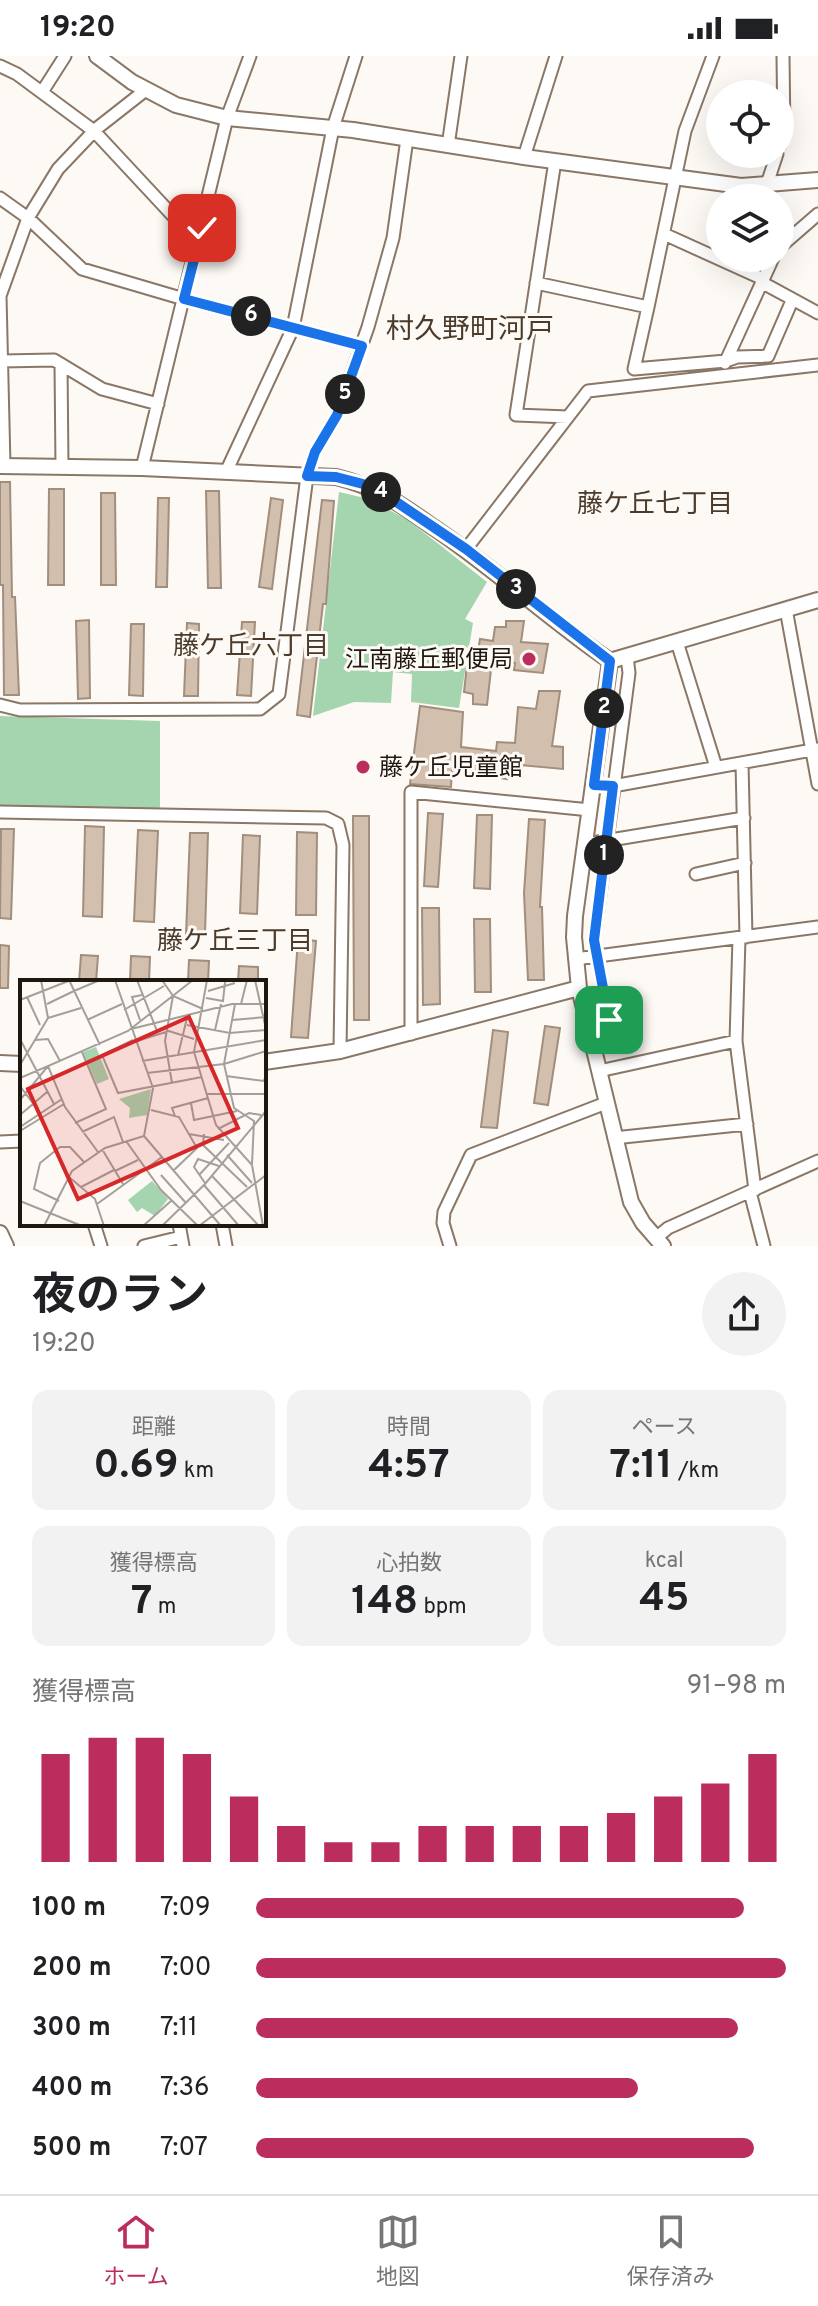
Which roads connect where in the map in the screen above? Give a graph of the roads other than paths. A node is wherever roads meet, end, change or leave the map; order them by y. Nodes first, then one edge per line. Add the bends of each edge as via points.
1 (65, 56) edge
2 (97, 56) edge
3 (250, 56) edge
4 (356, 56) edge
5 (461, 56) edge
6 (556, 56) edge
7 (713, 56) edge
8 (783, 56) edge
9 (0, 66) edge
10 (783, 80) edge
11 (147, 89) junction
12 (42, 92) junction
13 (227, 118) junction
14 (333, 128) junction
15 (94, 131) junction
16 (407, 139) junction
17 (448, 146) junction
18 (524, 157) junction
19 (555, 161) junction
20 (772, 168) edge
21 (676, 178) junction
22 (818, 180) edge
23 (725, 184) edge
24 (767, 184) joint
25 (0, 198) edge
26 (818, 214) edge
27 (28, 218) junction
28 (202, 228) junction
29 (664, 234) junction
30 (794, 235) edge
31 (766, 272) edge
32 (762, 281) junction
33 (536, 283) junction
34 (0, 296) edge
35 (184, 299) junction
36 (791, 303) dead end
37 (648, 307) junction
38 (818, 313) edge
39 (293, 328) junction
40 (362, 346) junction
41 (2, 361) edge
42 (726, 361) junction
43 (61, 364) junction
44 (818, 365) edge
45 (718, 377) junction
46 (158, 404) junction
47 (568, 417) junction
48 (2, 466) edge
49 (62, 467) junction
50 (142, 468) junction
51 (226, 472) junction
52 (307, 476) junction
53 (466, 549) junction
54 (818, 600) edge
55 (786, 609) junction
56 (677, 642) junction
57 (627, 656) junction
58 (610, 661) junction
59 (0, 705) edge
60 (814, 750) edge
61 (742, 763) junction
62 (716, 767) junction
63 (818, 784) edge
64 (605, 785) junction
65 (590, 810) junction
66 (0, 812) edge
67 (744, 818) junction
68 (598, 842) junction
69 (745, 863) junction
70 (696, 874) dead end
71 (818, 927) edge
72 (742, 938) junction
73 (587, 958) junction
74 (579, 988) junction
75 (609, 1020) dead end
76 (411, 1034) junction
77 (736, 1041) junction
78 (340, 1051) junction
79 (266, 1062) edge
80 (0, 1063) edge
81 (20, 1064) edge
82 (608, 1069) junction
83 (606, 1103) junction
84 (747, 1124) junction
85 (624, 1136) junction
86 (20, 1141) edge
87 (0, 1142) edge
88 (818, 1161) edge
89 (752, 1191) junction
90 (95, 1226) edge
91 (222, 1226) edge
92 (0, 1233) edge
93 (663, 1236) edge
94 (182, 1242) edge
95 (6, 1246) edge
96 (101, 1246) edge
97 (144, 1246) edge
98 (226, 1246) edge
99 (450, 1246) edge
100 (764, 1246) edge

1 - 12 street
2 - 11 street
3 - 13 street
4 - 14 street
5 - 17 street
6 - 18 street
7 - 21 street via 685,131
8 - 10 street
9 - 12 street
11 - 13 street via 176,105
11 - 15 street
12 - 15 street
13 - 14 street
13 - 28 street
14 - 16 street
14 - 39 street
15 - 27 street via 58,169
15 - 28 street via 175,218
16 - 17 street
16 - 40 street via 393,238
17 - 18 street
18 - 19 street
19 - 21 street
19 - 33 street
20 - 24 street
21 - 23 street
21 - 29 street
22 - 24 street
25 - 27 street
26 - 30 street
27 - 34 street
27 - 35 street via 82,269
28 - 35 street
29 - 32 street
29 - 37 street
31 - 32 street
32 - 38 street
32 - 42 street
33 - 37 street
33 - 47 street via 516,415
34 - 41 street
35 - 39 street
35 - 46 street
36 - 42 street via 768,356
37 - 42 street via 634,369
39 - 40 street
39 - 51 street
40 - 52 street
41 - 43 street
41 - 48 street
42 - 45 street
43 - 46 street via 102,389
43 - 49 street
44 - 45 street
45 - 47 street via 588,391
46 - 50 street
47 - 53 street
48 - 49 street
49 - 50 street
50 - 51 street
51 - 52 street
52 - 53 street via 336,477 383,493
52 - 59 street via 279,694 272,701 260,709 20,710
53 - 58 street
54 - 55 street
55 - 56 street
55 - 60 street
56 - 57 street
56 - 62 street
57 - 58 street
57 - 64 street via 629,673
58 - 64 street
60 - 61 street
60 - 63 street
61 - 62 street
61 - 67 street
62 - 64 street
64 - 65 street
64 - 68 street
65 - 68 street
65 - 76 street via 411,792
66 - 78 street via 326,818 338,824 343,845
67 - 68 street
67 - 69 street
68 - 73 street via 596,919
68 - 73 street via 575,916
69 - 70 street
69 - 72 street
71 - 72 street
72 - 73 street
72 - 77 street
73 - 74 street
73 - 75 street
74 - 76 street
74 - 82 street
76 - 78 street
77 - 82 street
77 - 84 street
78 - 79 street
80 - 81 street
82 - 83 street
83 - 85 street
83 - 99 street via 471,1155 444,1212
84 - 85 street
84 - 89 street
85 - 93 street via 634,1212
86 - 87 street
88 - 89 street
89 - 93 street
89 - 100 street
90 - 96 street
91 - 98 street
92 - 95 street
94 - 97 street

